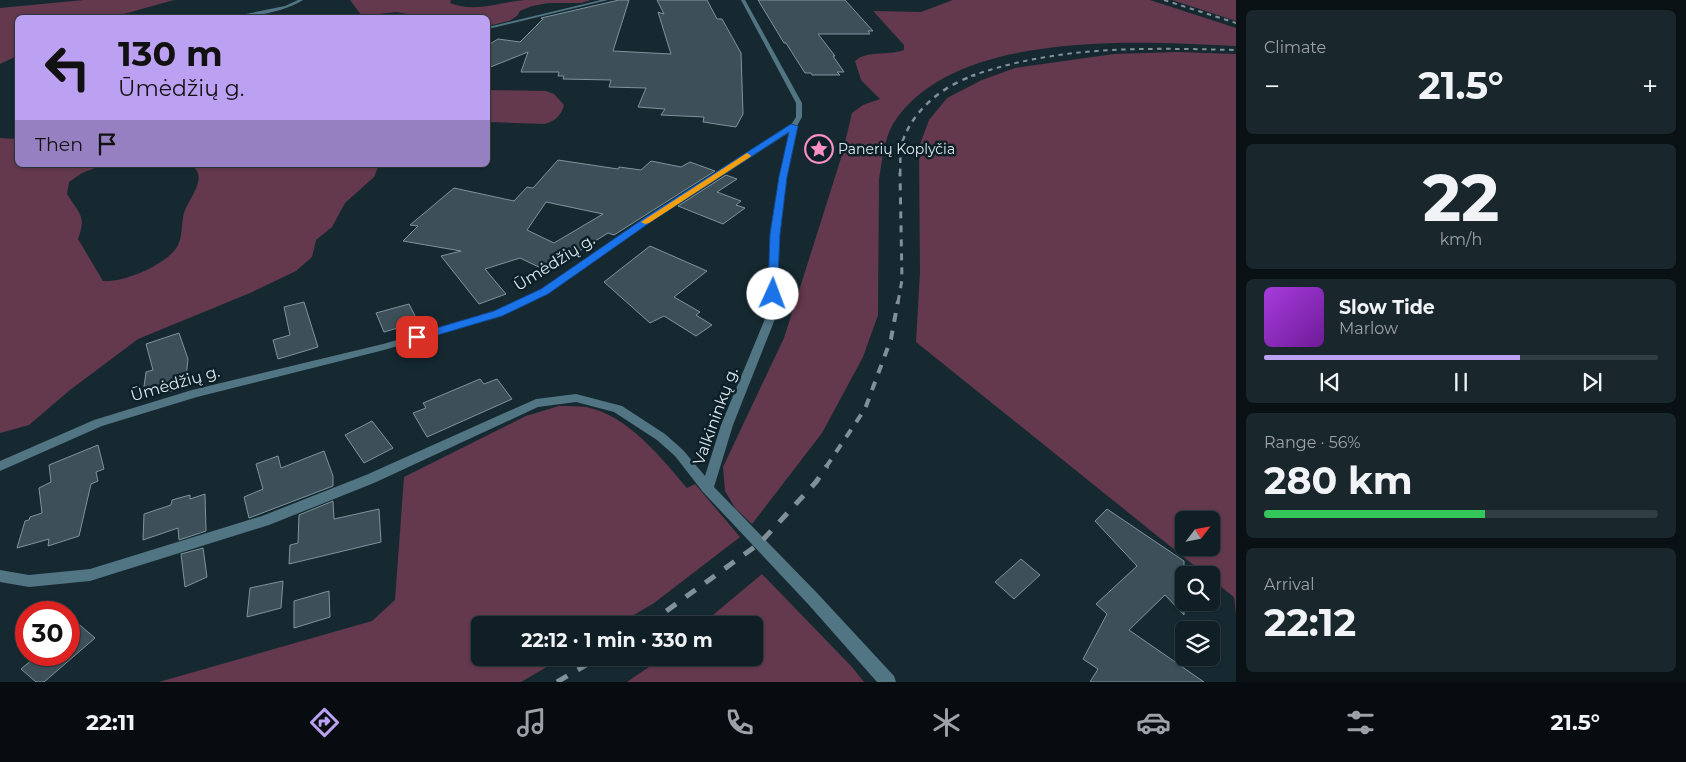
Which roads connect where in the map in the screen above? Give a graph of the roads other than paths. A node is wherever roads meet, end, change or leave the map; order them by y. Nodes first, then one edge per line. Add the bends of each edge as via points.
1 (301, 0) edge
2 (606, 0) edge
3 (743, 0) edge
4 (244, 15) edge
5 (490, 28) edge
6 (794, 126) junction
7 (0, 466) edge
8 (707, 488) junction
9 (0, 576) edge
10 (888, 682) edge

1 - 4 street via 286,7
2 - 5 street
3 - 6 street via 798,103 799,118
6 - 7 street, Ūmėdžių g. via 649,219 544,292 498,314 384,347 196,393 98,423
6 - 8 street, Valkininkų g. via 775,234 772,314 727,425
8 - 9 street via 661,437 618,409 576,398 536,403 370,479 264,521 90,575 29,581
8 - 10 street, Valkininkų g.

